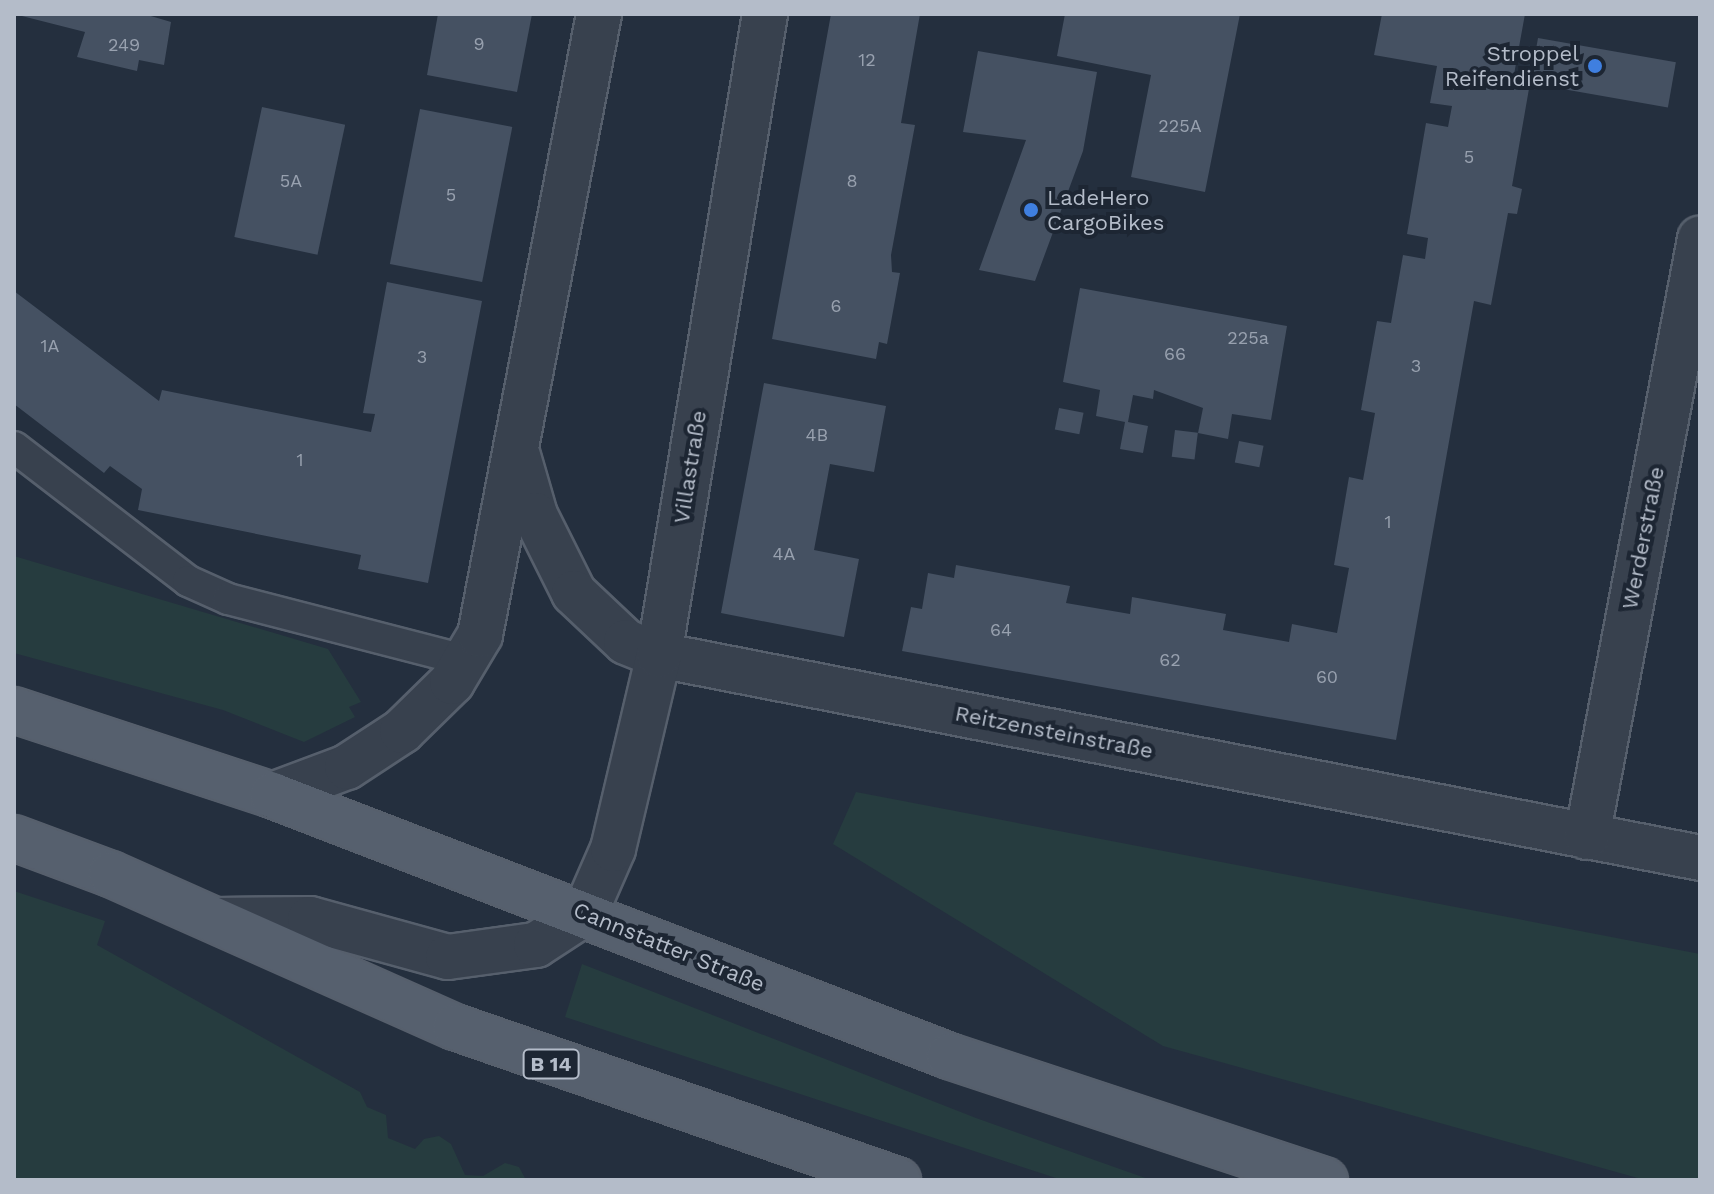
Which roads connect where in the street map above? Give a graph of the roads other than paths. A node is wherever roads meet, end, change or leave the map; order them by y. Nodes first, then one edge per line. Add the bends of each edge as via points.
1 (599, 14) edge
2 (765, 14) edge
3 (1700, 239) edge
4 (14, 447) edge
5 (518, 456) junction
6 (659, 655) junction
7 (467, 661) junction
8 (14, 710) edge
9 (272, 795) junction
10 (1587, 837) junction
11 (14, 838) edge
12 (1700, 858) edge
13 (585, 913) junction
14 (216, 920) junction
15 (898, 1180) edge
16 (1325, 1180) edge

1 - 5 street
2 - 6 street, Villastraße
3 - 10 street, Werderstraße
4 - 7 lane via 188,581 228,599
5 - 6 street, Reitzensteinstraße via 535,515 574,593 626,642
5 - 7 street via 489,608
6 - 10 street, Reitzensteinstraße
6 - 13 street, Villastraße via 613,849
7 - 9 street via 428,707 377,749 326,776
8 - 9 main road, Cannstatter Straße
9 - 13 main road, Cannstatter Straße
10 - 12 street, Reitzensteinstraße
11 - 14 main road, B 14
13 - 14 street via 536,945 448,957 310,919
13 - 16 main road, Cannstatter Straße via 949,1056
14 - 15 main road, B 14 via 455,1027

